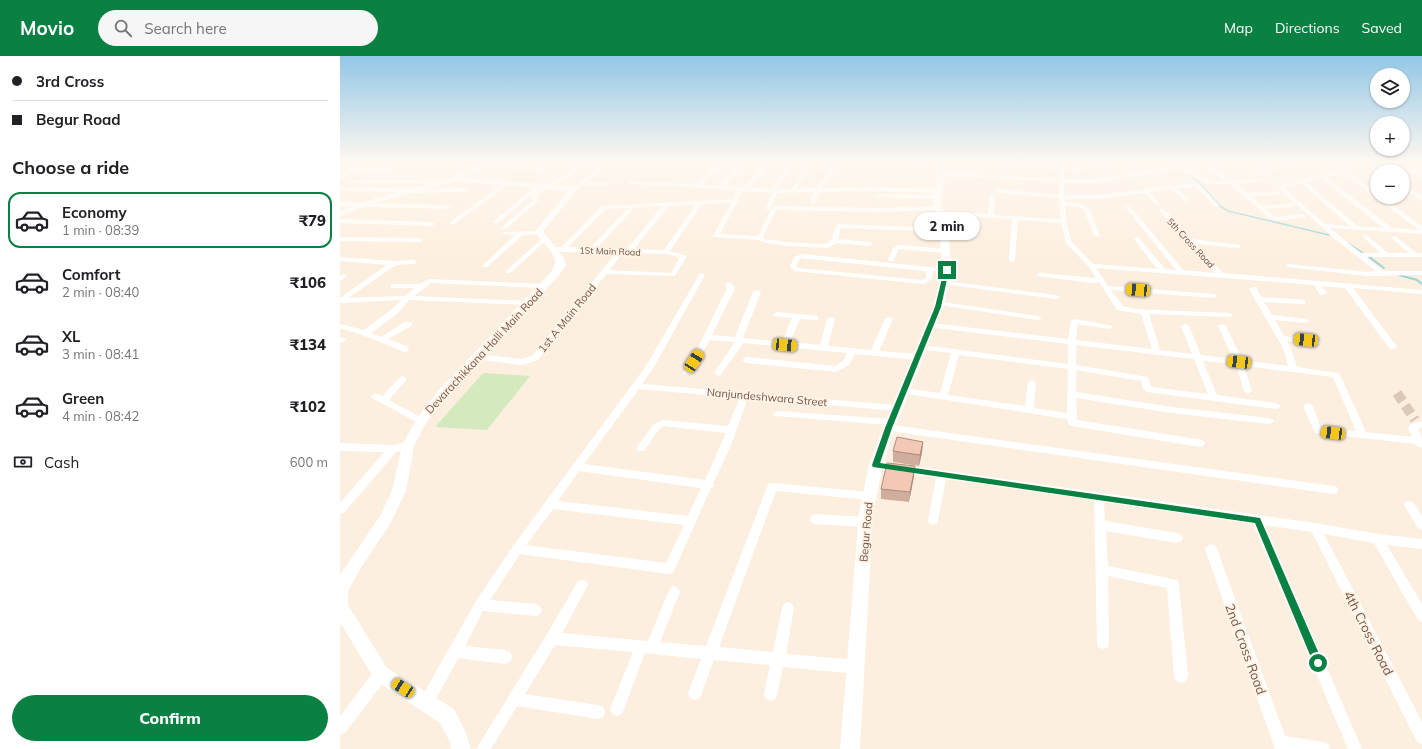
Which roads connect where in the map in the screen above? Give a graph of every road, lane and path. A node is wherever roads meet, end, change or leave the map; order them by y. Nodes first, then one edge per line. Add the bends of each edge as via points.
1 (398, 194) edge
2 (491, 194) edge
3 (533, 194) edge
4 (536, 194) edge
5 (569, 194) edge
6 (740, 194) edge
7 (772, 194) edge
8 (815, 194) edge
9 (897, 194) edge
10 (939, 194) edge
11 (1022, 194) edge
12 (1062, 194) edge
13 (1124, 194) edge
14 (1148, 194) edge
15 (1179, 194) edge
16 (1206, 194) edge
17 (1256, 194) edge
18 (1289, 194) edge
19 (1317, 194) edge
20 (1344, 194) edge
21 (1245, 195) joint
22 (880, 196) dead end
23 (992, 197) dead end
24 (1062, 200) junction
25 (1185, 200) dead end
26 (734, 201) junction
27 (813, 202) dead end
28 (939, 202) junction
29 (700, 203) junction
30 (340, 204) edge
31 (667, 204) junction
32 (1157, 204) dead end
33 (1387, 204) edge
34 (366, 205) junction
35 (1292, 205) dead end
36 (632, 206) junction
37 (1217, 206) dead end
38 (449, 207) dead end
39 (768, 208) dead end
40 (1128, 208) dead end
41 (1260, 208) junction
42 (1162, 210) dead end
43 (340, 214) edge
44 (991, 216) junction
45 (1303, 216) dead end
46 (1015, 218) junction
47 (340, 221) edge
48 (1064, 221) junction
49 (496, 222) dead end
50 (452, 223) dead end
51 (432, 224) dead end
52 (1325, 226) junction
53 (1356, 228) junction
54 (944, 230) junction
55 (1390, 230) junction
56 (1422, 231) edge
57 (521, 233) junction
58 (1097, 236) dead end
59 (1365, 236) dead end
60 (1393, 237) dead end
61 (760, 238) junction
62 (340, 239) edge
63 (1138, 239) dead end
64 (420, 240) dead end
65 (1190, 241) junction
66 (834, 242) junction
67 (550, 243) junction
68 (870, 244) dead end
69 (1238, 246) dead end
70 (592, 250) junction
71 (625, 251) junction
72 (945, 251) junction
73 (666, 252) junction
74 (1358, 255) junction
75 (1386, 255) junction
76 (1418, 255) edge
77 (340, 259) edge
78 (891, 260) dead end
79 (1012, 260) dead end
80 (394, 262) junction
81 (414, 262) dead end
82 (485, 266) dead end
83 (1091, 266) junction
84 (1289, 266) dead end
85 (929, 271) junction
86 (1163, 271) junction
87 (508, 272) dead end
88 (605, 272) junction
89 (1181, 272) junction
90 (1387, 273) junction
91 (1422, 273) edge
92 (702, 275) dead end
93 (1039, 275) dead end
94 (1221, 275) junction
95 (946, 276) junction
96 (1101, 280) junction
97 (1316, 283) junction
98 (729, 284) dead end
99 (1347, 285) junction
100 (394, 286) dead end
101 (422, 286) junction
102 (544, 286) junction
103 (1108, 288) junction
104 (1253, 289) dead end
105 (757, 292) dead end
106 (1422, 292) edge
107 (1323, 293) dead end
108 (1214, 296) dead end
109 (1056, 297) dead end
110 (408, 298) junction
111 (1259, 299) junction
112 (340, 301) edge
113 (1302, 302) dead end
114 (528, 303) junction
115 (939, 303) junction
116 (1144, 312) junction
117 (777, 314) dead end
118 (797, 316) junction
119 (1229, 316) dead end
120 (1270, 317) junction
121 (815, 318) dead end
122 (1038, 318) dead end
123 (831, 319) dead end
124 (889, 320) dead end
125 (1306, 321) dead end
126 (408, 324) dead end
127 (931, 325) junction
128 (340, 326) edge
129 (1185, 326) dead end
130 (1222, 326) dead end
131 (1109, 327) dead end
132 (365, 333) junction
133 (707, 338) junction
134 (1281, 338) junction
135 (381, 340) junction
136 (739, 341) junction
137 (1072, 342) junction
138 (1318, 342) dead end
139 (785, 345) junction
140 (1393, 347) dead end
141 (823, 348) junction
142 (405, 349) dead end
143 (852, 351) junction
144 (920, 352) junction
145 (956, 352) junction
146 (874, 353) junction
147 (1157, 353) junction
148 (477, 357) junction
149 (1198, 357) junction
150 (746, 360) dead end
151 (1239, 362) junction
152 (1072, 367) junction
153 (1293, 369) junction
154 (687, 372) dead end
155 (718, 373) dead end
156 (403, 379) dead end
157 (1032, 383) dead end
158 (637, 386) junction
159 (904, 391) junction
160 (1248, 391) dead end
161 (1073, 394) junction
162 (745, 395) junction
163 (375, 396) dead end
164 (943, 397) junction
165 (1214, 398) junction
166 (384, 400) junction
167 (1276, 406) dead end
168 (1308, 406) dead end
169 (897, 408) junction
170 (1029, 410) junction
171 (778, 414) dead end
172 (1073, 417) junction
173 (421, 420) junction
174 (1269, 421) dead end
175 (1418, 423) tunnel mouth
176 (890, 425) junction
177 (732, 430) junction
178 (1363, 436) junction
179 (1200, 443) dead end
180 (1421, 443) edge
181 (408, 446) junction
182 (340, 447) edge
183 (641, 448) dead end
184 (393, 450) junction
185 (876, 465) junction
186 (578, 467) junction
187 (942, 475) junction
188 (709, 485) junction
189 (1333, 490) dead end
190 (869, 496) junction
191 (1099, 498) junction
192 (550, 504) junction
193 (1409, 505) dead end
194 (340, 509) edge
195 (814, 519) dead end
196 (932, 520) dead end
197 (1257, 520) junction
198 (692, 521) junction
199 (866, 522) junction
200 (1100, 525) junction
201 (1422, 525) edge
202 (1315, 528) junction
203 (1177, 538) dead end
204 (1378, 539) junction
205 (1422, 544) edge
206 (517, 549) junction
207 (1211, 549) dead end
208 (1102, 570) junction
209 (582, 585) dead end
210 (674, 592) dead end
211 (480, 605) junction
212 (788, 608) dead end
213 (536, 610) dead end
214 (1422, 616) edge
215 (552, 638) junction
216 (1103, 643) dead end
217 (646, 647) junction
218 (455, 651) junction
219 (710, 654) junction
220 (505, 657) dead end
221 (778, 660) junction
222 (857, 667) junction
223 (381, 674) junction
224 (1181, 676) dead end
225 (694, 693) dead end
226 (771, 694) dead end
227 (514, 698) junction
228 (426, 703) junction
229 (618, 709) dead end
230 (598, 712) dead end
231 (340, 728) edge
232 (1422, 737) edge
233 (1281, 746) edge
234 (461, 749) edge
235 (483, 749) edge
236 (850, 749) edge
237 (1323, 749) edge
238 (1355, 749) edge

1 - 34 street
2 - 50 street
3 - 49 street
4 - 57 street, 1St Main Road via 533,197 536,200 505,231
5 - 67 street via 540,230
6 - 26 street
7 - 39 street
8 - 27 street
9 - 28 street
10 - 28 street, Begur Road
11 - 24 street
12 - 24 street
13 - 24 street
14 - 32 street
15 - 25 street
16 - 37 street
17 - 21 street
18 - 52 street
19 - 53 street
20 - 55 street
21 - 41 street
22 - 28 street
23 - 44 street
24 - 48 street
24 - 58 street via 1087,209
26 - 29 street
26 - 61 street via 716,236
28 - 44 street
28 - 54 street, Begur Road
28 - 61 street via 872,210 774,209
29 - 31 street
29 - 73 street
30 - 34 street
31 - 36 street
31 - 71 street, 1st A Main Road
33 - 56 street
34 - 38 street
34 - 43 street
35 - 41 street
36 - 67 street via 604,207
36 - 70 street
40 - 89 street
41 - 45 street via 1273,218
42 - 65 street, 5th Cross Road
44 - 46 street
46 - 48 street
46 - 79 street
47 - 51 street
48 - 83 street via 1069,243
52 - 53 street
52 - 74 street
53 - 55 street
54 - 66 street via 839,226
54 - 72 street, Begur Road
55 - 56 street
57 - 67 street, 1St Main Road
57 - 82 street
59 - 75 street
60 - 76 street
61 - 66 street via 764,241 821,246 830,246
62 - 64 street
63 - 86 street
65 - 69 street
65 - 94 street, 5th Cross Road
66 - 68 street
67 - 70 street, 1St Main Road
67 - 87 street
67 - 102 street, Devarachikkana Halli Main Road via 560,258 561,265
70 - 71 street, 1St Main Road
71 - 73 street, 1St Main Road
71 - 88 street, 1st A Main Road
72 - 78 street via 899,247 896,248
72 - 95 street, Begur Road
73 - 88 street, 1St Main Road via 684,256 673,275
74 - 75 street
74 - 90 street
75 - 76 street
77 - 80 street
80 - 81 street
80 - 112 street
83 - 86 street
83 - 96 street
84 - 90 street via 1367,274
85 - 85 street via 929,279 923,282 796,270 792,266 797,257 802,256
85 - 95 street
86 - 89 street
88 - 148 street, 1st A Main Road via 535,358 522,362
89 - 94 street
90 - 91 street
92 - 158 street
93 - 96 street
94 - 97 street
95 - 109 street
95 - 115 street, Begur Road
96 - 103 street
97 - 99 street
97 - 107 street
98 - 133 street via 731,288
99 - 106 street
99 - 140 street
100 - 101 street
101 - 102 street via 432,281
101 - 110 street
102 - 114 street, Devarachikkana Halli Main Road
103 - 108 street
103 - 116 street via 1120,308
104 - 111 street
105 - 136 street
110 - 112 street
110 - 114 street
110 - 132 street via 394,312
111 - 113 street
111 - 120 street
114 - 148 street, Devarachikkana Halli Main Road
115 - 122 street
115 - 127 street, Begur Road
116 - 119 street
116 - 147 street
117 - 118 street
118 - 121 street
118 - 139 street
120 - 125 street
120 - 134 street
123 - 141 street
124 - 146 street
126 - 135 street
127 - 137 street
127 - 144 street, Begur Road
128 - 132 street
129 - 149 street
130 - 151 street
131 - 137 street via 1075,321
132 - 135 street
133 - 136 street
133 - 154 street
134 - 138 street
134 - 153 street
135 - 142 street
136 - 139 street
136 - 155 street
137 - 147 street
137 - 152 street
139 - 141 street
141 - 143 street
143 - 146 street
143 - 150 street via 846,363 836,369
144 - 145 street
144 - 146 street
144 - 159 street, Begur Road
145 - 152 street
145 - 164 street
147 - 149 street
148 - 173 street, Devarachikkana Halli Main Road
149 - 151 street
149 - 165 street
151 - 153 street
151 - 160 street
152 - 161 street
152 - 165 street via 1145,379 1147,389
153 - 178 street via 1336,375
156 - 166 street
157 - 170 street
158 - 162 street, Nanjundeshwara Street
158 - 186 street
159 - 164 street
159 - 169 street, Begur Road
161 - 172 street
161 - 174 street via 1172,410
162 - 169 street, Nanjundeshwara Street
162 - 177 street
163 - 166 street
164 - 170 street
165 - 167 street
166 - 173 street
168 - 178 street via 1318,431
169 - 176 street, Begur Road
170 - 172 street
171 - 176 street
172 - 179 street via 1072,423
173 - 181 street, Devarachikkana Halli Main Road
175 - 180 street via 1413,429
176 - 185 street, Begur Road
176 - 189 street
177 - 183 street via 663,423 656,427
177 - 188 street
178 - 180 street
181 - 184 street
181 - 223 street, Devarachikkana Halli Main Road via 399,492 385,520 340,590 340,607
182 - 184 street
184 - 194 street
185 - 187 street
185 - 190 street, Begur Road
186 - 188 street
186 - 192 street
187 - 191 street
187 - 196 street
188 - 198 street
190 - 199 street, Begur Road
190 - 219 street via 772,487
191 - 197 street
191 - 200 street
192 - 198 street
192 - 206 street
193 - 201 street
195 - 199 street
197 - 202 street
197 - 238 street
198 - 206 street via 669,569
199 - 222 street, Begur Road
200 - 203 street
200 - 208 street
202 - 204 street
202 - 232 street, 4th Cross Road
204 - 205 street
204 - 214 street
206 - 211 street
207 - 233 street, 2nd Cross Road
208 - 216 street
208 - 224 street via 1173,584
209 - 215 street
210 - 217 street
211 - 213 street
211 - 218 street
212 - 221 street
215 - 217 street
215 - 227 street
217 - 219 street
217 - 229 street
218 - 220 street
218 - 228 street
219 - 221 street
219 - 225 street
221 - 222 street
221 - 226 street
222 - 236 street, Begur Road
223 - 228 street, Devarachikkana Halli Main Road
223 - 231 street
227 - 230 street
227 - 235 street
228 - 234 street, Devarachikkana Halli Main Road via 448,716
233 - 237 street

